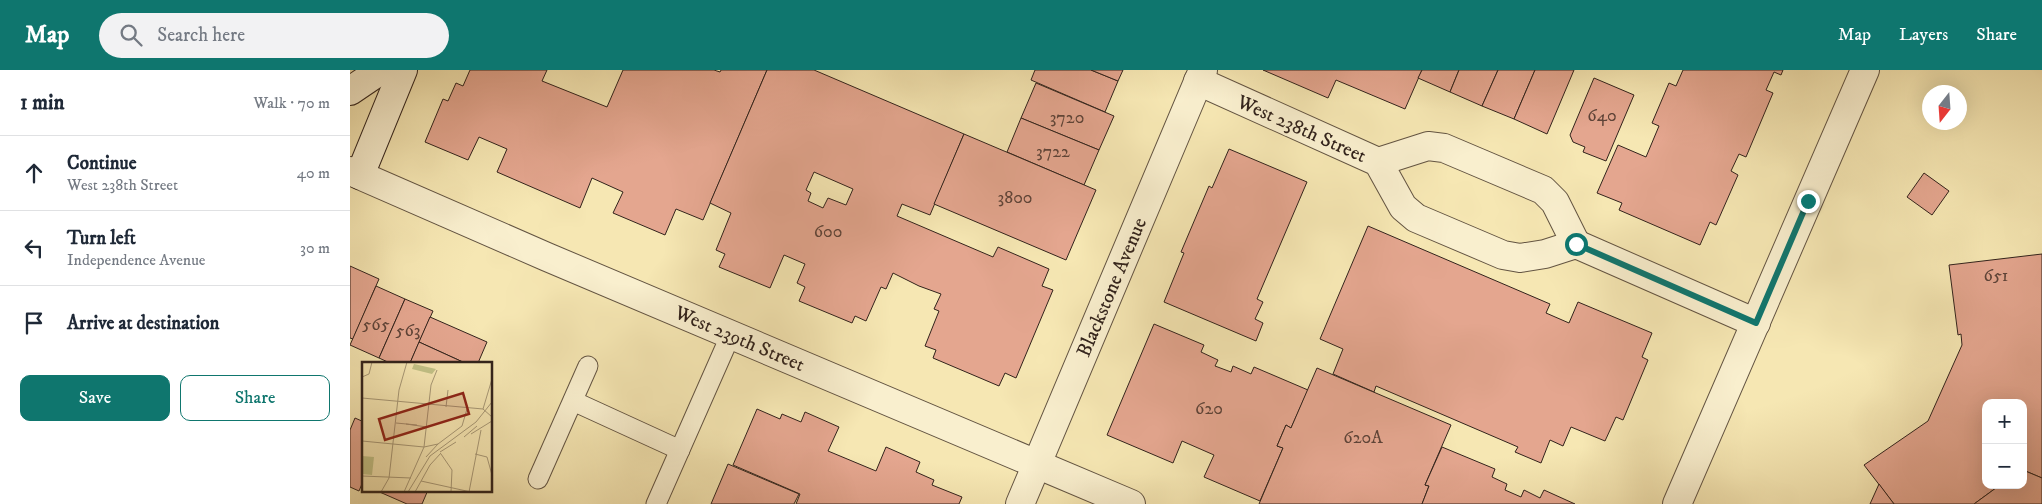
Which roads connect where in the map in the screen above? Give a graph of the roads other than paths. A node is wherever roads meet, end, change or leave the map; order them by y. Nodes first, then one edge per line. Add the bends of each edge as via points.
1 (381, 70) edge
2 (403, 70) edge
3 (1865, 70) edge
4 (1200, 76) edge
5 (350, 91) edge
6 (1378, 162) junction
7 (355, 173) edge
8 (1576, 244) junction
9 (1756, 323) junction
10 (731, 334) junction
11 (588, 366) dead end
12 (573, 401) junction
13 (680, 450) junction
14 (1037, 464) junction
15 (538, 479) dead end
16 (656, 504) edge
17 (1020, 504) edge
18 (1131, 504) edge
19 (1677, 504) edge

1 - 5 street
2 - 7 street
3 - 9 street
4 - 6 street, West 238th Street
4 - 14 street, Blackstone Avenue
6 - 8 street, West 238th Street via 1403,207 1416,218 1503,255 1520,258
6 - 8 street, West 238th Street via 1428,146 1453,152 1542,190 1555,202
7 - 10 street, West 239th Street
8 - 9 street
9 - 19 street
10 - 13 lane
10 - 14 street, West 239th Street
11 - 12 lane
12 - 13 lane
12 - 15 lane
13 - 16 lane
14 - 17 street, Blackstone Avenue
14 - 18 street, West 239th Street

